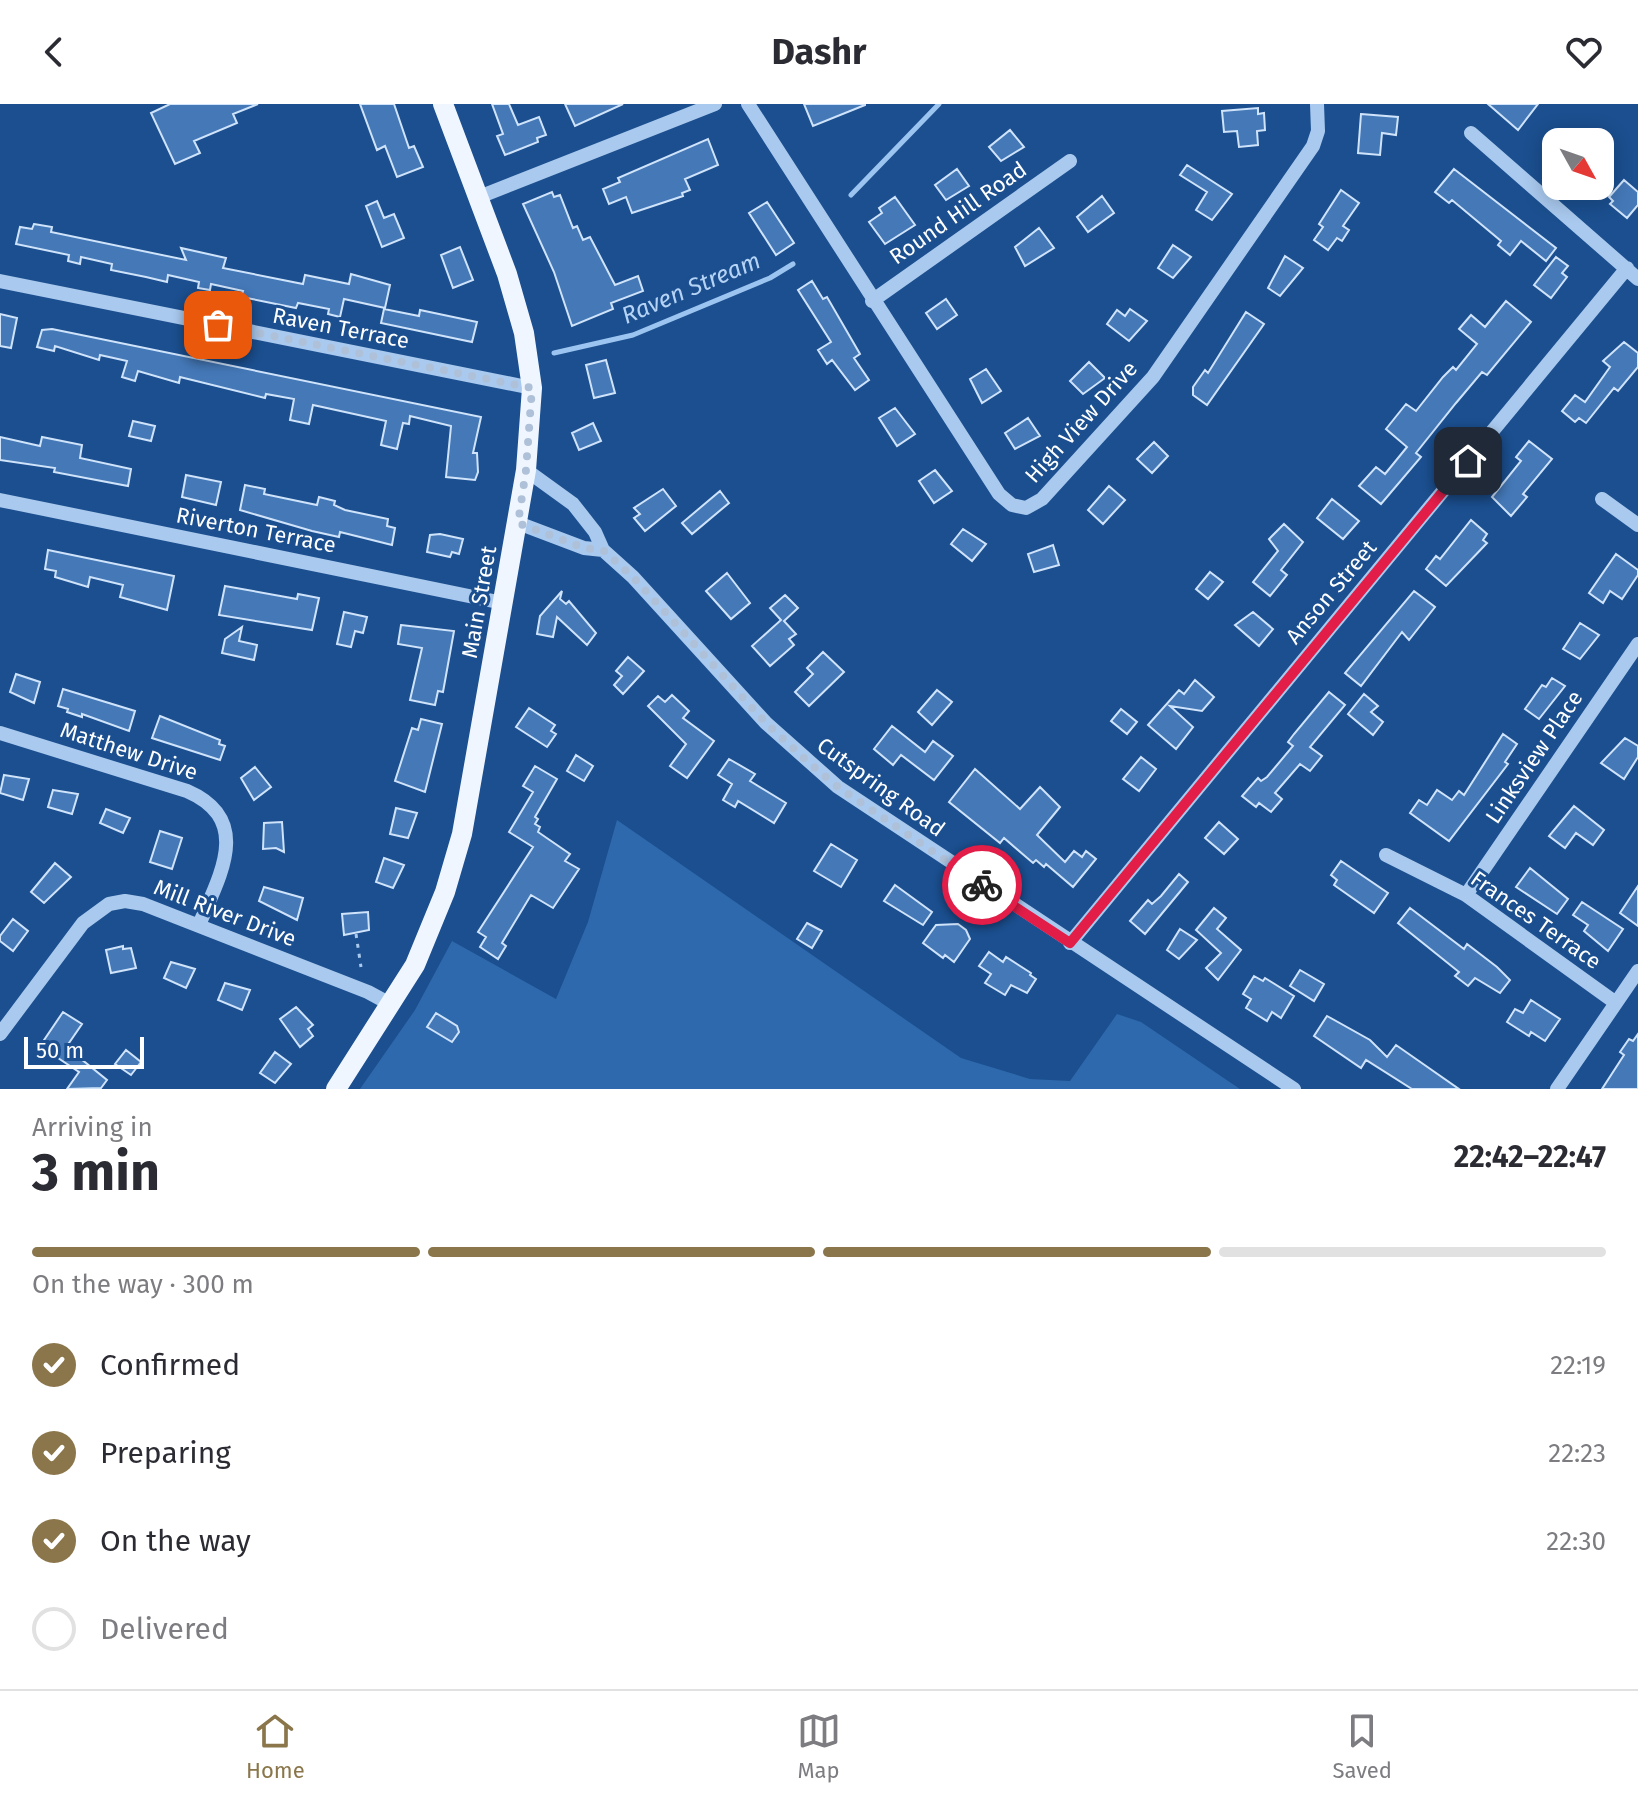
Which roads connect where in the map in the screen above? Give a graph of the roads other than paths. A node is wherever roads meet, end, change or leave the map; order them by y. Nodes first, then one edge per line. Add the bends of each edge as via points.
1 (443, 104) edge
2 (715, 104) edge
3 (748, 104) edge
4 (1317, 104) edge
5 (684, 110) edge
6 (1471, 133) dead end
7 (1070, 161) dead end
8 (479, 197) junction
9 (1634, 274) edge
10 (0, 281) edge
11 (872, 301) junction
12 (532, 388) junction
13 (526, 470) junction
14 (1602, 499) dead end
15 (0, 500) edge
16 (518, 523) junction
17 (1638, 525) edge
18 (603, 550) junction
19 (503, 603) junction
20 (1638, 644) edge
21 (0, 733) edge
22 (1386, 855) dead end
23 (1466, 895) junction
24 (199, 925) junction
25 (1070, 943) junction
26 (1638, 971) edge
27 (1616, 1003) junction
28 (392, 1005) junction
29 (0, 1034) edge
30 (336, 1089) edge
31 (1294, 1089) edge
32 (1557, 1089) edge

1 - 8 main road, Main Street
2 - 5 street
3 - 11 street, High View Drive
4 - 11 street, High View Drive via 1313,146 1153,377 1032,507 1012,505 999,494
5 - 8 street
6 - 9 street
7 - 11 street, Round Hill Road
8 - 12 main road, Main Street via 516,303
9 - 25 street, Anson Street
10 - 12 street, Raven Terrace
12 - 13 main road, Main Street
13 - 16 main road, Main Street
13 - 18 street, Cutspring Road via 573,504
14 - 17 street
15 - 19 street, Riverton Terrace
16 - 18 street, Cutspring Road
16 - 19 main road, Main Street
18 - 25 street, Cutspring Road via 766,723 838,787
19 - 28 main road, Main Street via 462,834 433,926
20 - 23 street, Linksview Place
21 - 24 street, Matthew Drive via 187,791 211,806 226,832 226,852
22 - 23 street, Frances Terrace
23 - 27 street, Frances Terrace
24 - 28 street, Mill River Drive
24 - 29 street, Mill River Drive via 125,901 94,912
25 - 31 street, Cutspring Road
26 - 27 street
27 - 32 street
28 - 30 main road, Main Street

